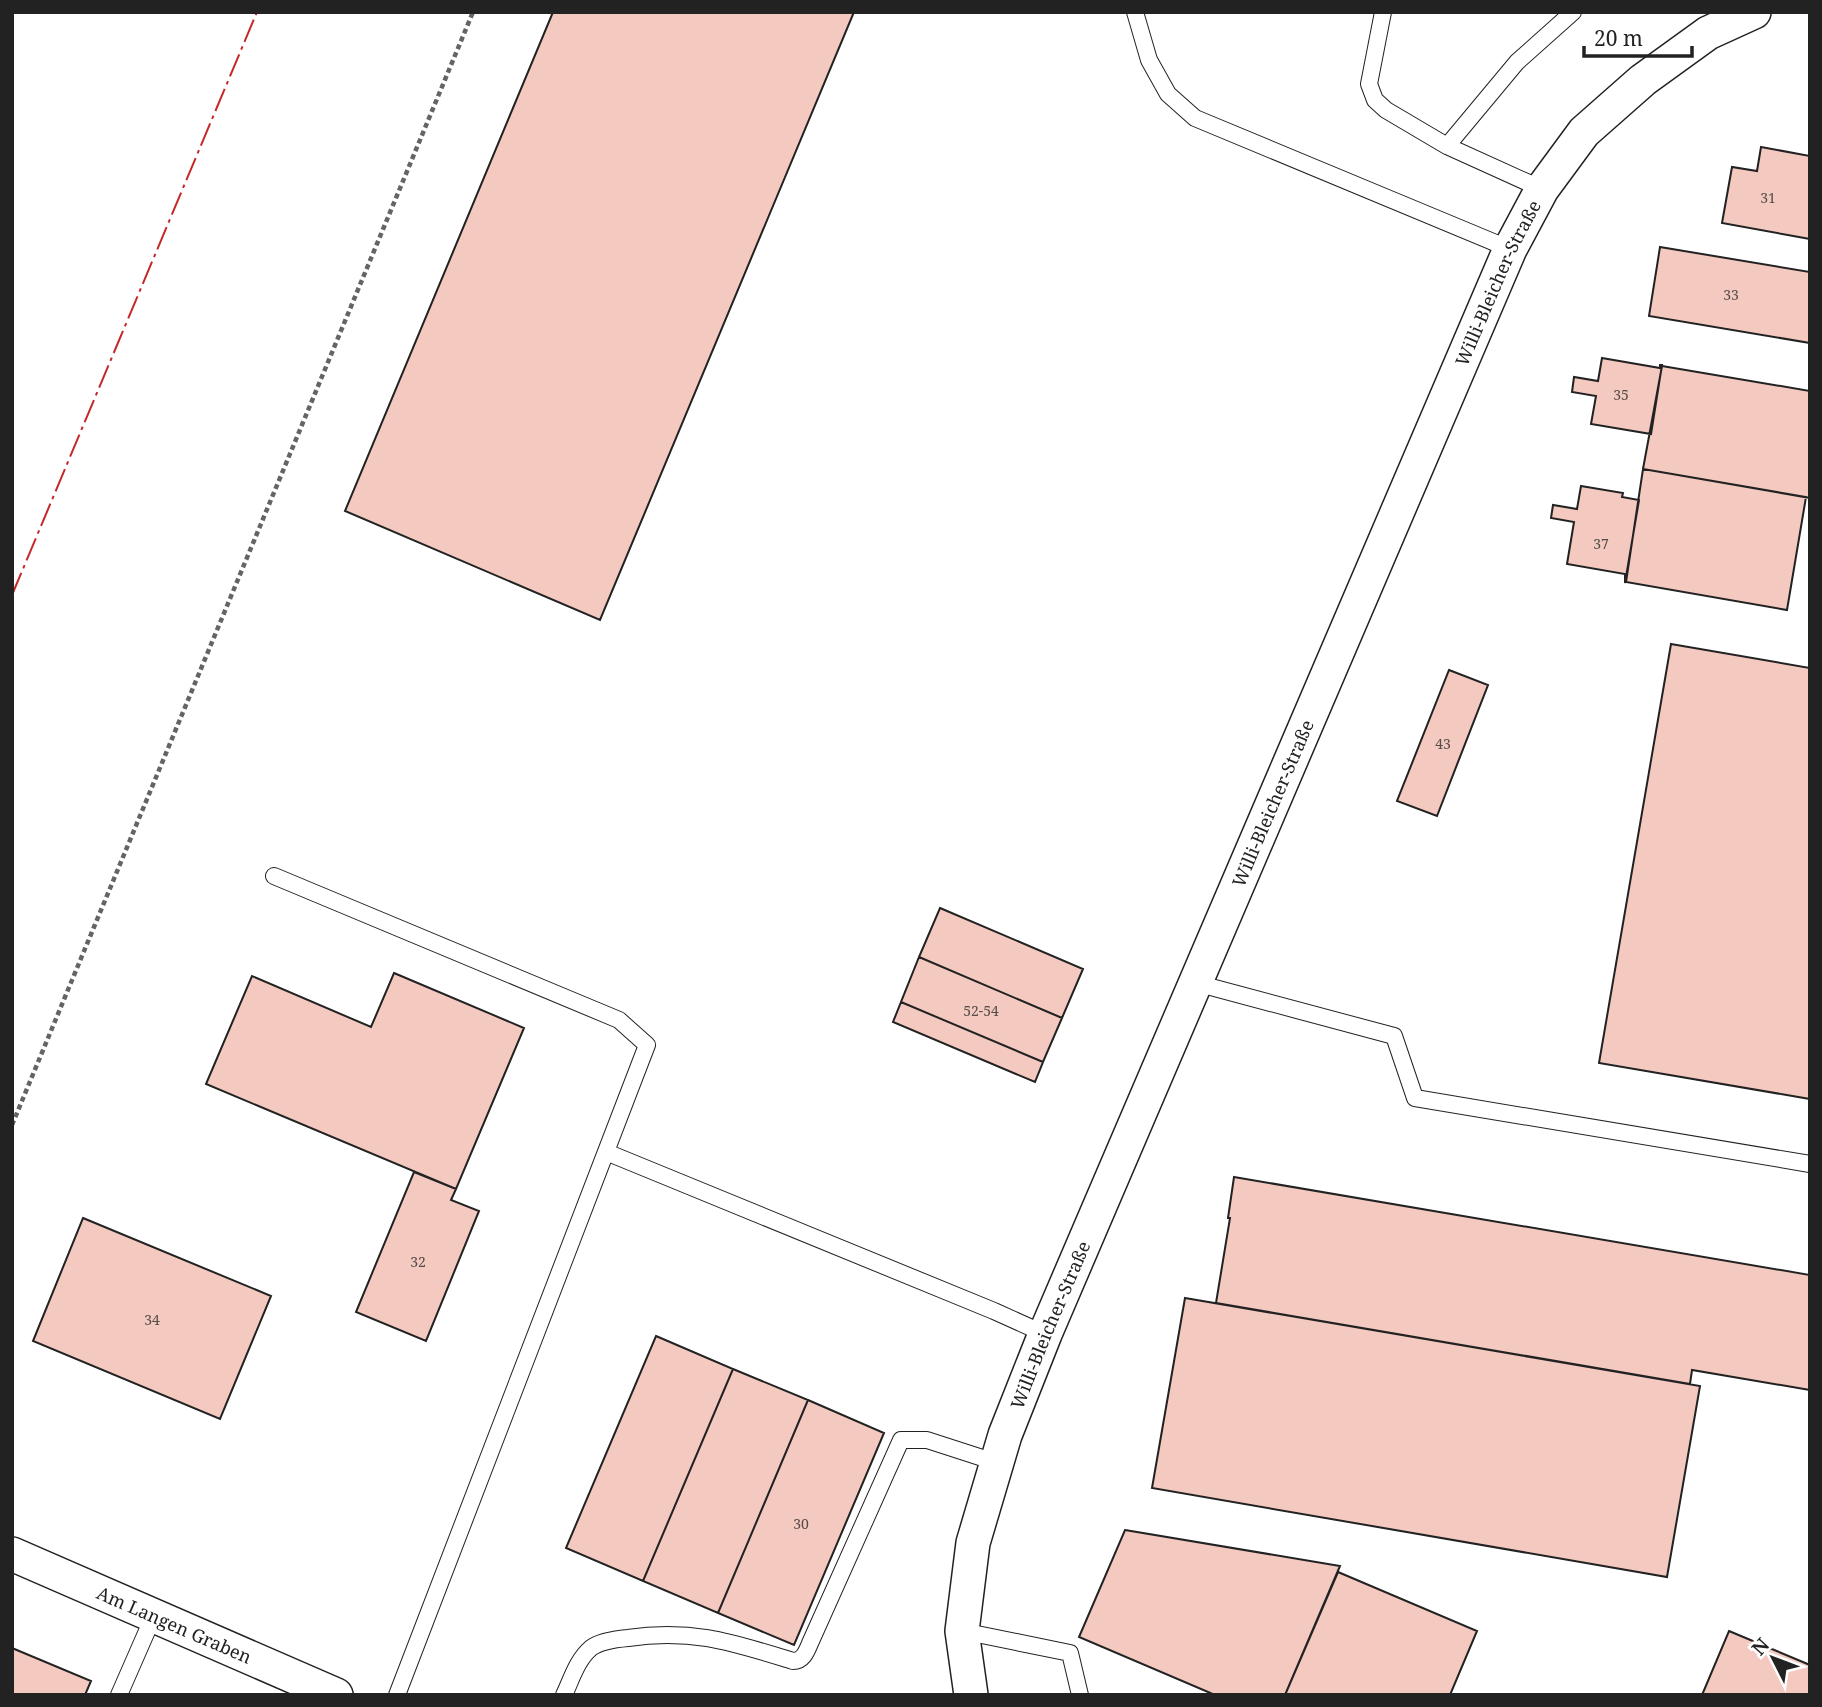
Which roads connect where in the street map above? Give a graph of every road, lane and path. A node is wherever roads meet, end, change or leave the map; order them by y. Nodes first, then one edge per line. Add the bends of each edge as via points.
1 (473, 12) edge
2 (1135, 12) edge
3 (1383, 12) edge
4 (1573, 12) edge
5 (1754, 12) edge
6 (1447, 146) junction
7 (1542, 189) junction
8 (1510, 249) junction
9 (274, 876) dead end
10 (1196, 983) junction
11 (12, 1125) edge
12 (606, 1152) junction
13 (1810, 1164) edge
14 (1045, 1334) junction
15 (995, 1462) junction
16 (12, 1554) edge
17 (154, 1615) junction
18 (962, 1631) junction
19 (119, 1695) edge
20 (335, 1695) edge
21 (397, 1695) edge
22 (564, 1695) edge
23 (971, 1695) edge
24 (1080, 1695) edge

1 - 11 path
2 - 8 lane via 1149,60 1168,94 1195,118
3 - 6 lane via 1369,83 1375,100
4 - 6 lane via 1517,62
5 - 7 street, Willi-Bleicher-Straße via 1708,33 1643,79 1584,132
6 - 7 lane
7 - 8 street, Willi-Bleicher-Straße
8 - 10 street, Willi-Bleicher-Straße
9 - 12 lane via 619,1020 647,1045
10 - 13 lane via 1394,1036 1415,1098
10 - 14 street, Willi-Bleicher-Straße
12 - 14 lane
12 - 21 lane
14 - 15 street, Willi-Bleicher-Straße
15 - 18 street, Willi-Bleicher-Straße via 973,1543
15 - 22 lane via 927,1440 901,1440 799,1661 725,1640 674,1633 612,1640 593,1646 578,1662
16 - 17 street, Am Langen Graben
17 - 19 lane
17 - 20 street, Am Langen Graben
18 - 23 street, Willi-Bleicher-Straße
18 - 24 lane via 1070,1653

